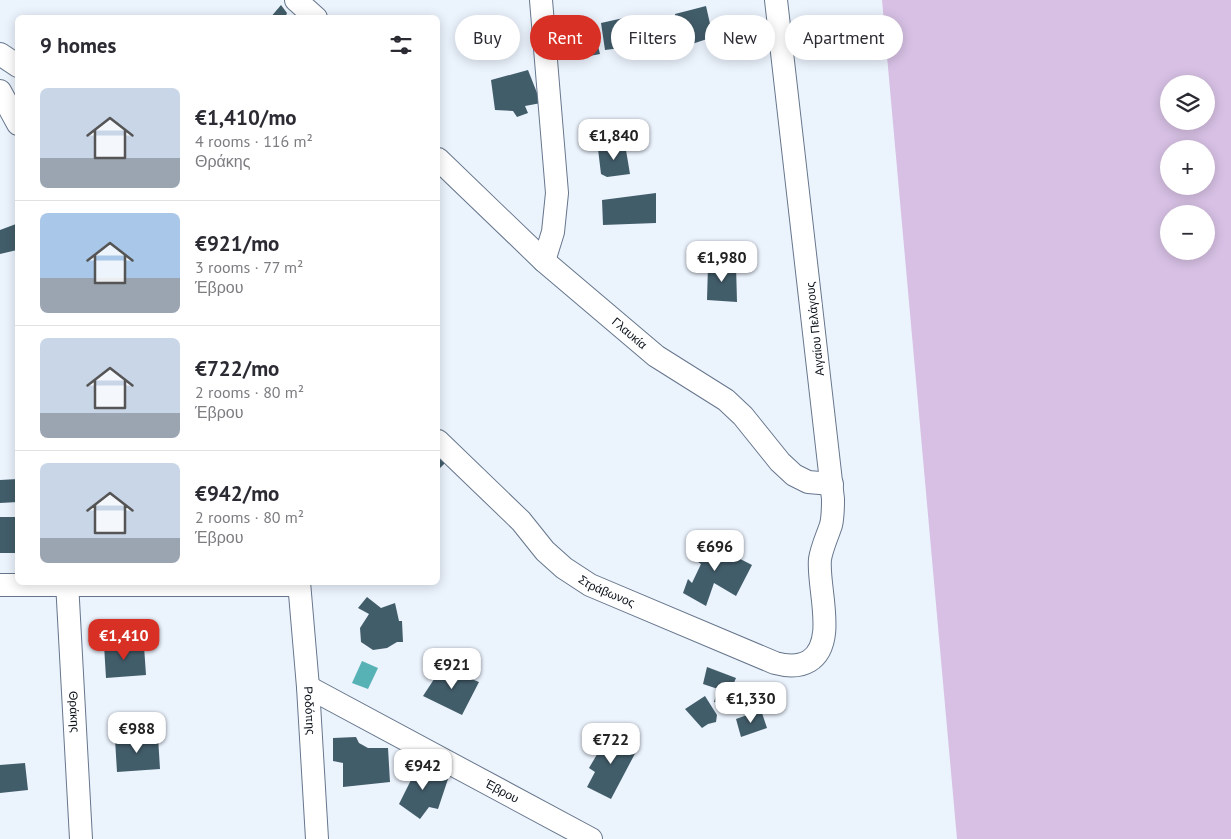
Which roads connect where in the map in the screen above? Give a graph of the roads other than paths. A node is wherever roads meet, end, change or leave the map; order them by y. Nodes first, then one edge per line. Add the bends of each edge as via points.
1 (296, 0) edge
2 (541, 0) edge
3 (776, 0) edge
4 (313, 15) edge
5 (0, 54) edge
6 (15, 64) edge
7 (0, 91) edge
8 (15, 118) edge
9 (440, 161) edge
10 (544, 262) junction
11 (440, 443) edge
12 (832, 484) junction
13 (0, 585) edge
14 (15, 585) edge
15 (67, 585) edge
16 (299, 585) edge
17 (817, 655) joint
18 (308, 687) junction
19 (81, 839) edge
20 (317, 839) edge
21 (591, 839) edge

1 - 4 street
2 - 10 street via 557,193 553,232
3 - 12 street, Αιγαίου Πελάγους
5 - 6 street
7 - 8 street
9 - 10 street, Γλαυκία
10 - 12 street, Γλαυκία via 656,356 726,400 794,475 808,482
11 - 17 street, Στράβωνος via 521,521 545,551 590,585 775,663 798,665
12 - 17 street, Αιγαίου Πελάγους via 833,518 820,557 824,625 822,646
13 - 14 street
15 - 19 street, Θράκης
16 - 18 street, Ροδόπης
18 - 20 street, Ροδόπης
18 - 21 street, Έβρου

